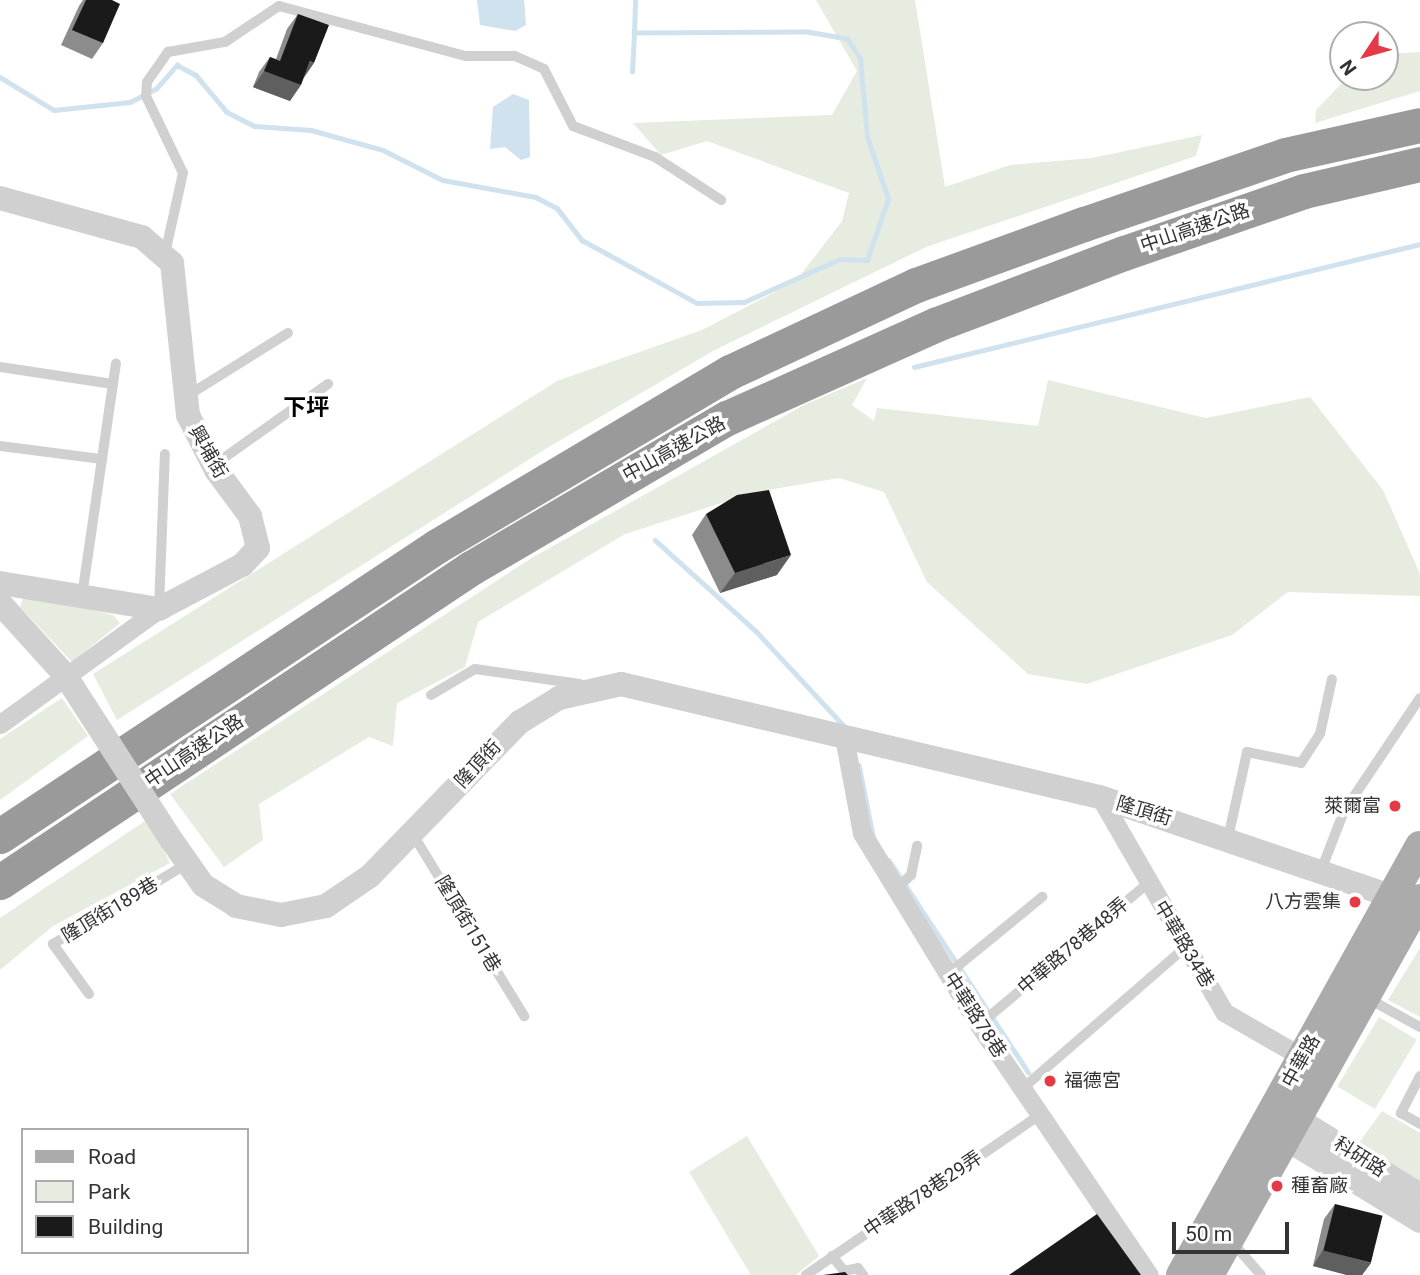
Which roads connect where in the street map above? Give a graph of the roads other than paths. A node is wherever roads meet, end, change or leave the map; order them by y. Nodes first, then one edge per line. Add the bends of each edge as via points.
1 (1420, 125) edge
2 (1420, 164) edge
3 (0, 198) edge
4 (722, 200) dead end
5 (165, 255) junction
6 (288, 333) dead end
7 (116, 363) dead end
8 (0, 367) edge
9 (113, 384) junction
10 (327, 384) dead end
11 (184, 398) junction
12 (0, 446) edge
13 (165, 454) dead end
14 (102, 459) junction
15 (214, 466) junction
16 (0, 583) edge
17 (82, 596) junction
18 (0, 603) edge
19 (159, 609) junction
20 (65, 675) junction
21 (1332, 679) dead end
22 (595, 687) junction
23 (431, 695) dead end
24 (1420, 698) edge
25 (0, 724) edge
26 (854, 739) junction
27 (1100, 797) junction
28 (412, 833) junction
29 (0, 836) edge
30 (1228, 838) junction
31 (917, 846) dead end
32 (1420, 846) edge
33 (185, 865) junction
34 (1322, 868) junction
35 (0, 882) edge
36 (1148, 883) junction
37 (897, 889) junction
38 (1042, 897) dead end
39 (1409, 900) edge
40 (1185, 947) junction
41 (949, 973) junction
42 (89, 994) dead end
43 (1366, 998) junction
44 (524, 1016) dead end
45 (979, 1025) junction
46 (1420, 1027) edge
47 (1302, 1057) junction
48 (1420, 1077) edge
49 (1023, 1087) junction
50 (1041, 1114) junction
51 (1420, 1124) edge
52 (1294, 1130) junction
53 (1420, 1195) edge
54 (1420, 1222) edge
55 (1219, 1233) junction
56 (832, 1256) junction
57 (806, 1275) edge
58 (863, 1275) edge
59 (1149, 1275) edge
60 (1181, 1275) edge
61 (1209, 1275) edge
62 (1261, 1275) edge

1 - 29 highway, 中山高速公路 via 1284,155 1071,228 916,285 730,372 437,545
2 - 35 highway, 中山高速公路 via 1304,191 1124,253 937,324 727,418 471,568
3 - 5 street via 142,237
4 - 5 lane via 655,157 573,126 544,69 515,56 466,56 279,6 225,41 168,52 147,92 183,173
5 - 11 street, 興埔街 via 178,282
6 - 11 lane
7 - 9 lane
8 - 9 lane
9 - 14 lane
10 - 15 lane
11 - 15 street, 興埔街
12 - 14 lane
13 - 19 lane
14 - 17 lane
15 - 19 street, 興埔街 via 250,516 258,548 242,565
16 - 17 street
17 - 19 street
18 - 20 street, 隆頂街
19 - 20 street, 興埔街
20 - 25 street, 興埔街
20 - 33 street, 隆頂街, bridge
21 - 30 lane via 1320,734 1301,763 1247,752
22 - 23 lane via 475,669
22 - 26 street, 隆頂街 via 660,691
22 - 28 street, 隆頂街 via 558,698 520,722
24 - 34 lane via 1344,811
26 - 27 street, 隆頂街
26 - 37 street, 中華路78巷 via 862,833
27 - 30 street, 隆頂街
27 - 36 street, 中華路34巷
28 - 33 street, 隆頂街 via 349,893 303,914 236,906
28 - 44 lane, 隆頂街151巷
30 - 34 street, 隆頂街
31 - 37 lane via 911,876
32 - 39 main road, 中華路
33 - 42 lane, 隆頂街189巷 via 53,944
34 - 39 street, 隆頂街
36 - 40 street, 中華路34巷
36 - 45 lane, 中華路78巷48弄
37 - 41 street, 中華路78巷
38 - 41 lane
39 - 43 main road, 中華路
39 - 47 main road, 中華路
40 - 47 street, 中華路34巷 via 1223,1012
40 - 49 lane
41 - 45 street, 中華路78巷
43 - 46 lane
43 - 52 main road, 中華路
45 - 49 street, 中華路78巷
47 - 55 main road, 中華路
48 - 51 lane via 1401,1114
49 - 50 street, 中華路78巷
50 - 56 lane, 中華路78巷29弄
50 - 59 street, 中華路78巷
52 - 53 street, 科研路
52 - 54 street, 科研路
52 - 55 main road, 中華路
55 - 60 main road, 中華路
55 - 61 main road, 中華路
55 - 62 lane
56 - 57 lane, 中華路78巷29弄
56 - 58 lane via 844,1271 858,1268

